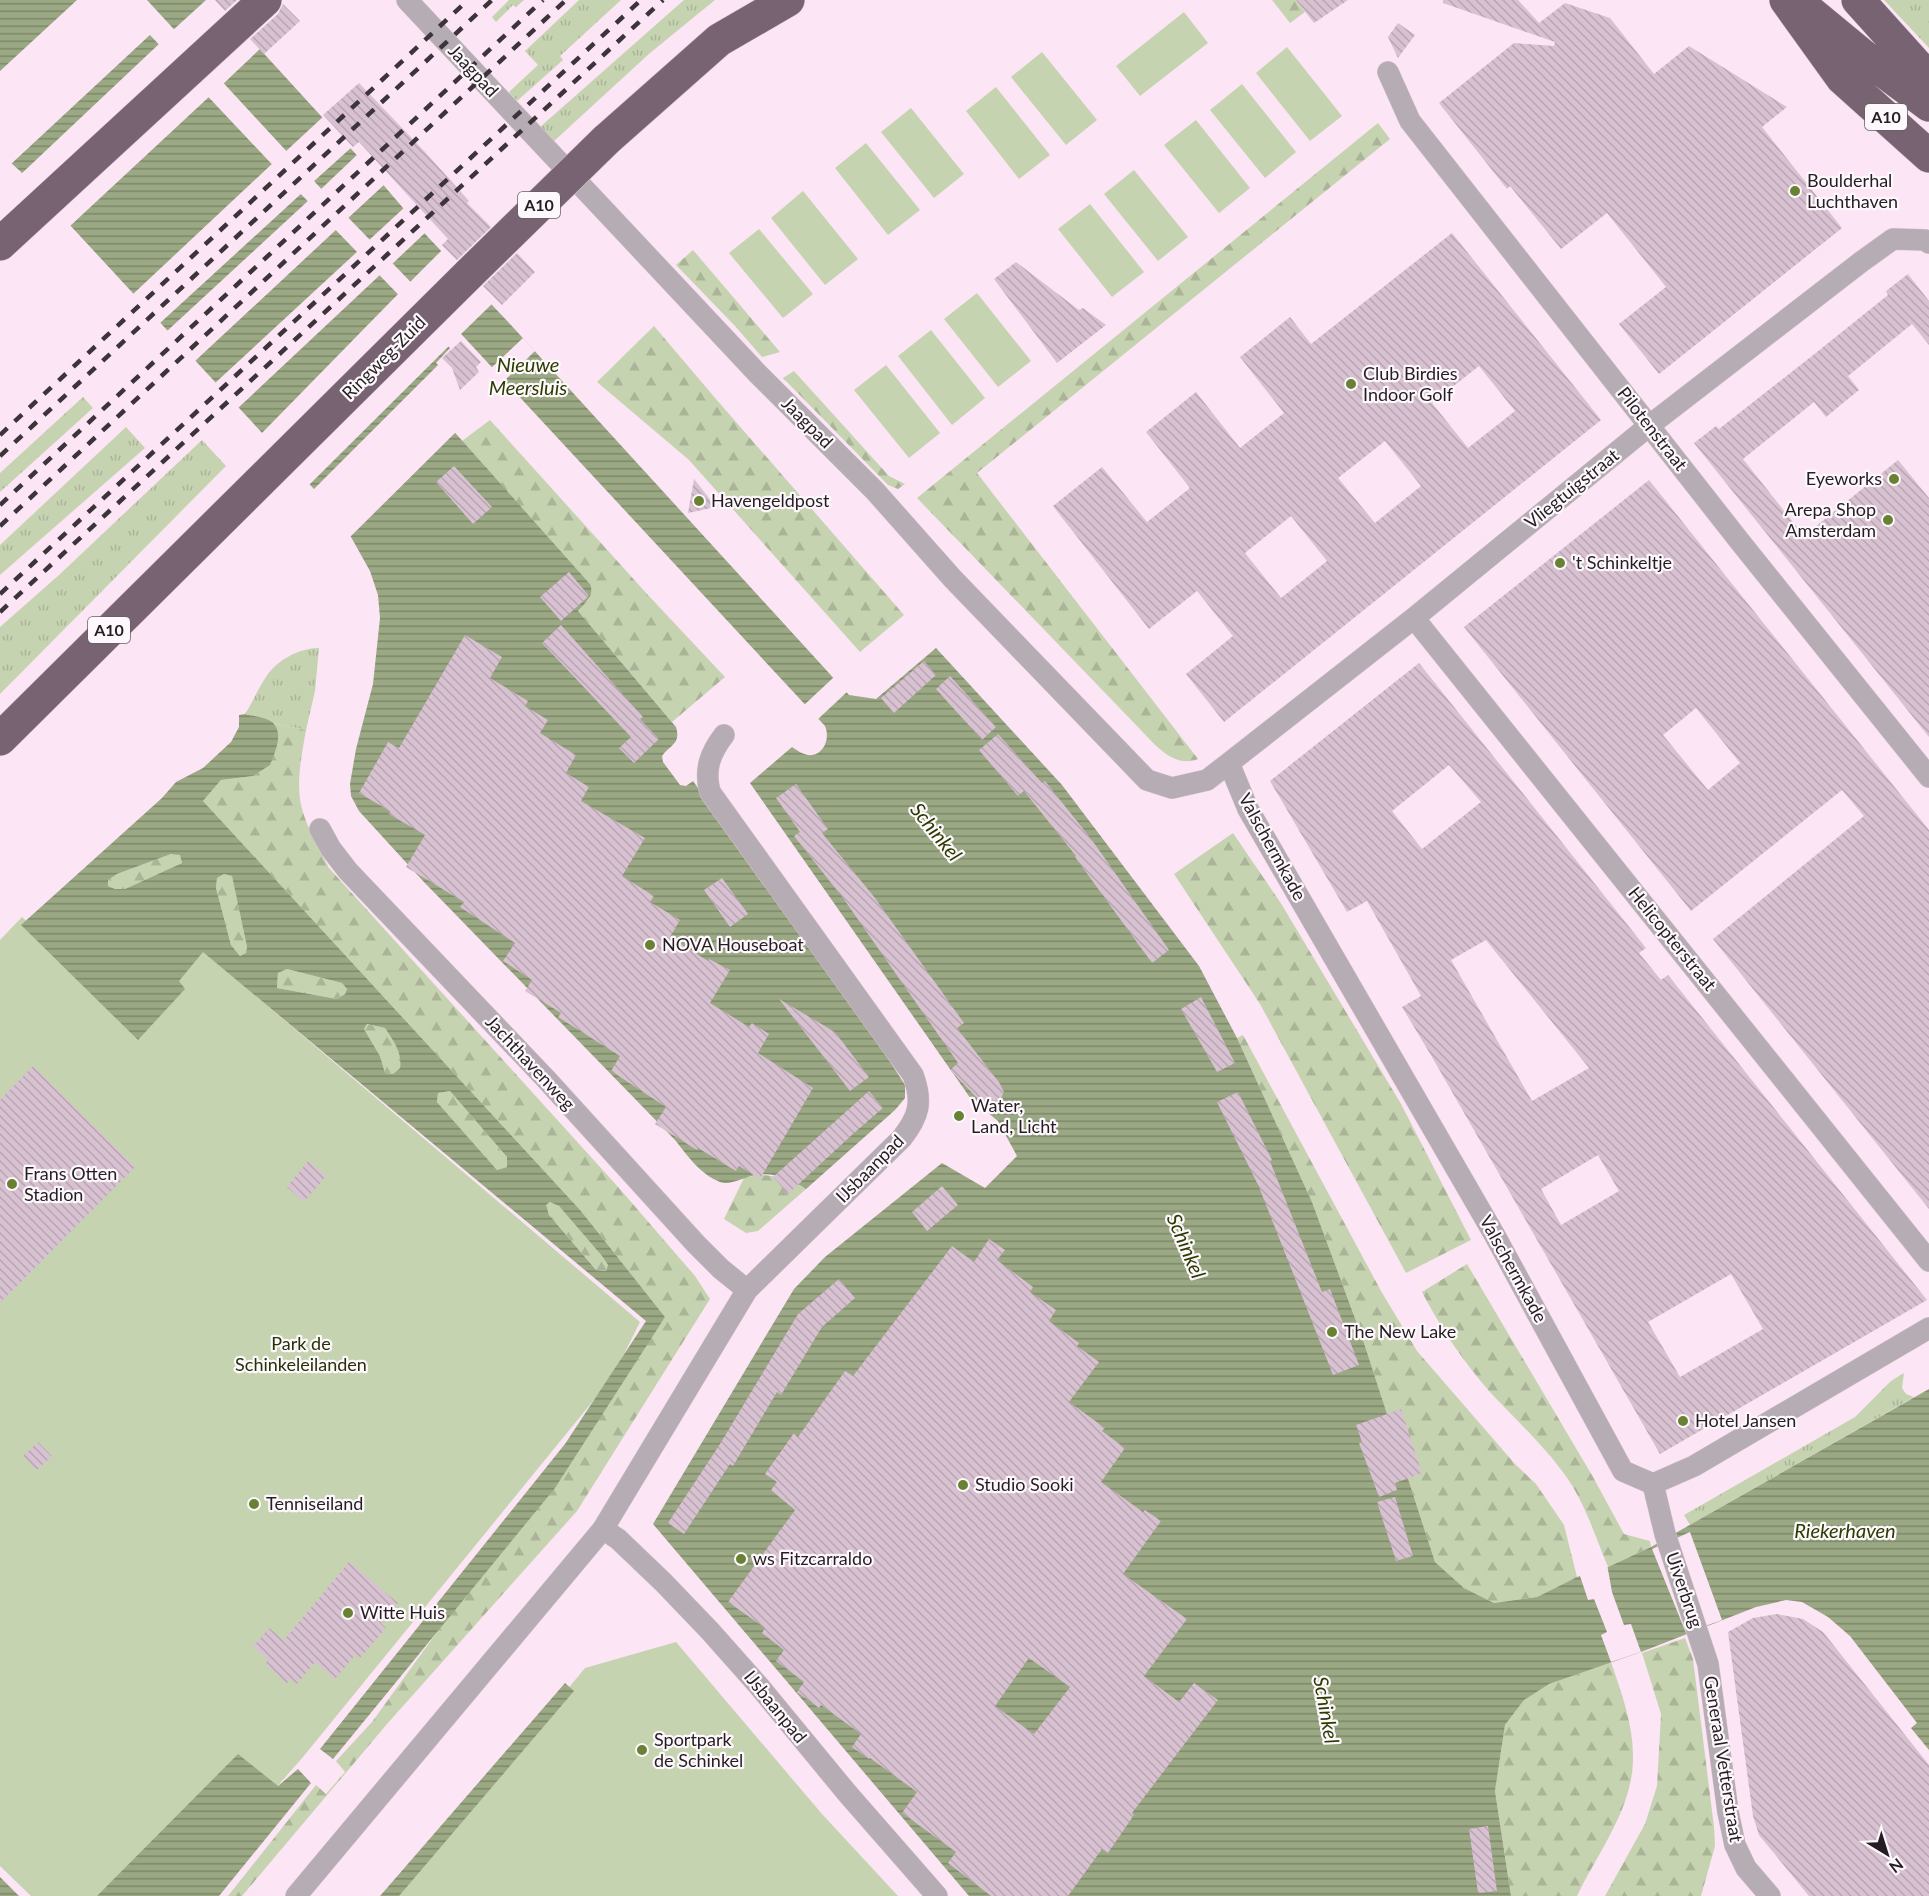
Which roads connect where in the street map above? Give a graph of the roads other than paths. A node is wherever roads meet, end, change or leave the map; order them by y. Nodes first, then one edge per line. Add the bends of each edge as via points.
1 (265, 0) edge
2 (407, 0) edge
3 (766, 0) edge
4 (788, 0) edge
5 (1786, 0) edge
6 (1794, 0) edge
7 (1858, 0) edge
8 (719, 40) junction
9 (1388, 72) dead end
10 (1929, 79) edge
11 (1929, 105) edge
12 (1929, 156) edge
13 (1927, 242) edge
14 (0, 244) edge
15 (1650, 425) junction
16 (1414, 618) junction
17 (724, 735) dead end
18 (0, 739) edge
19 (1229, 763) junction
20 (1929, 777) edge
21 (320, 829) dead end
22 (1929, 1261) edge
23 (747, 1290) junction
24 (1929, 1328) edge
25 (1653, 1484) junction
26 (603, 1529) junction
27 (1703, 1647) joint
28 (296, 1896) edge
29 (938, 1896) edge
30 (1770, 1896) edge

1 - 14 highway
2 - 19 street, Jaagpad via 1147,780 1172,788 1206,780
3 - 8 highway
4 - 8 highway, Ringweg-Zuid / A10
5 - 12 highway, A10 via 1842,78
6 - 11 highway, A10
7 - 10 highway
8 - 18 highway, Ringweg-Zuid / A10, bridge via 606,140
9 - 15 street, Pilotenstraat via 1410,121
13 - 15 street, Vliegtuigstraat via 1893,239
15 - 16 street, Vliegtuigstraat
15 - 20 street, Pilotenstraat
16 - 19 street, Vliegtuigstraat
16 - 22 street, Helicopterstraat
17 - 23 street, IJsbaanpad via 708,764 710,792 913,1075 919,1092 914,1122 902,1138
19 - 25 street, Valschermkade via 1248,809 1494,1234 1623,1471
21 - 23 street, Jachthavenweg via 348,871 704,1252
23 - 26 street, IJsbaanpad
24 - 25 street via 1694,1466
25 - 27 street, Uiverbrug via 1665,1534
26 - 28 street, IJsbaanpad
26 - 29 street, IJsbaanpad via 663,1582 718,1640
27 - 30 street, Generaal Vetterstraat via 1735,1845 1746,1868

